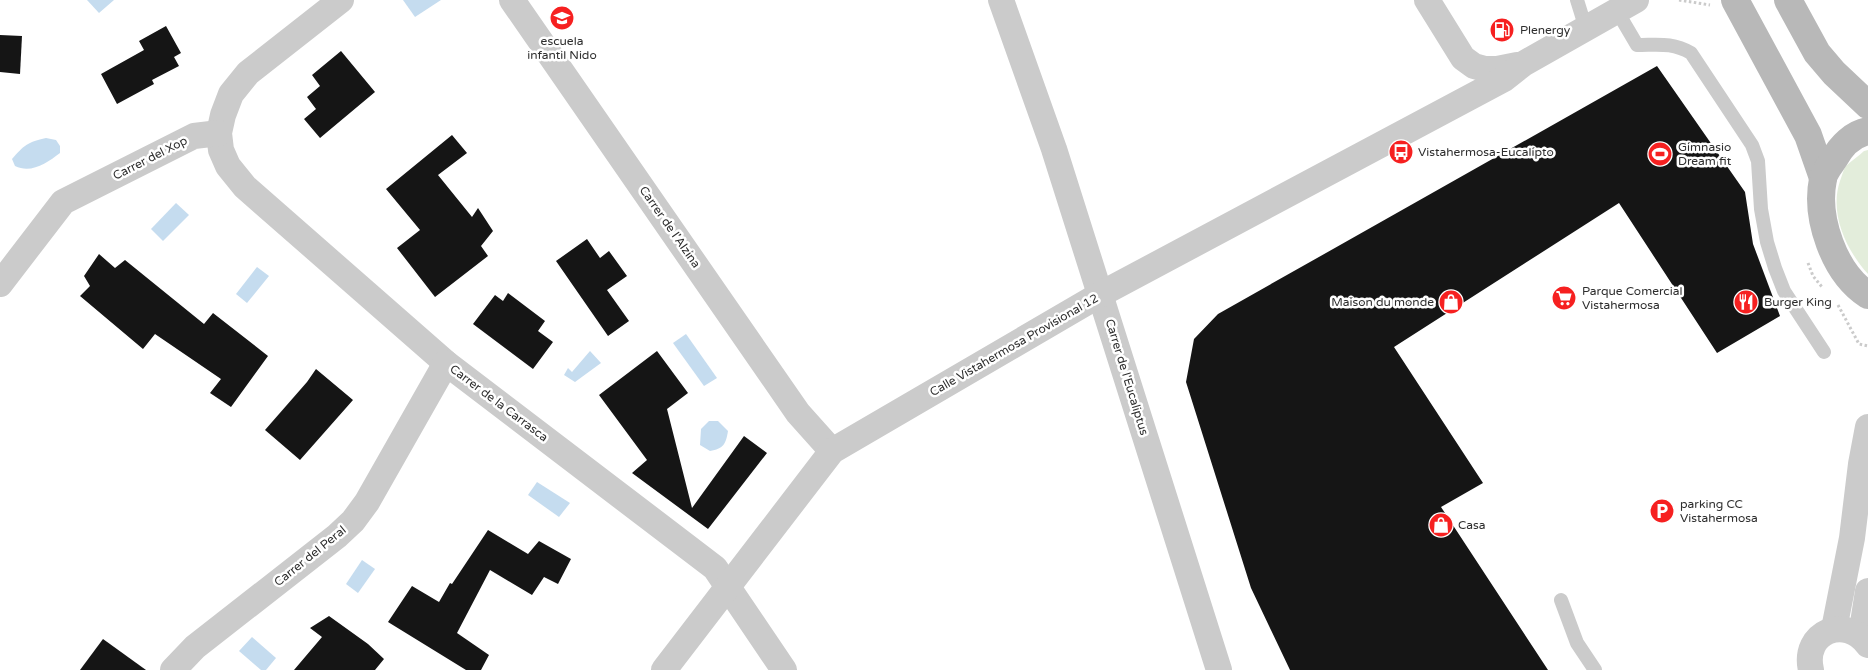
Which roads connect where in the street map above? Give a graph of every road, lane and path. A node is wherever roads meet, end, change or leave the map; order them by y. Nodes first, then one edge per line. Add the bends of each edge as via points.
1 (341, 0) edge
2 (512, 0) edge
3 (1001, 0) edge
4 (1427, 0) edge
5 (1577, 0) edge
6 (1679, 0) edge
7 (1788, 0) edge
8 (1723, 3) edge
9 (1627, 5) edge
10 (1586, 29) junction
11 (1463, 58) junction
12 (1523, 64) junction
13 (1868, 105) edge
14 (1440, 112) junction
15 (1868, 131) edge
16 (219, 133) junction
17 (1823, 178) junction
18 (1807, 258) dead end
19 (0, 284) edge
20 (1825, 290) dead end
21 (1101, 294) junction
22 (1866, 298) edge
23 (1837, 305) dead end
24 (1868, 346) edge
25 (1824, 352) dead end
26 (446, 363) junction
27 (1868, 426) edge
28 (832, 450) junction
29 (728, 586) junction
30 (1868, 591) edge
31 (1561, 600) dead end
32 (1834, 629) junction
33 (1865, 641) edge
34 (173, 670) edge
35 (664, 670) edge
36 (784, 670) edge
37 (1219, 670) edge
38 (1594, 670) edge
39 (1811, 670) edge

1 - 16 street via 248,73 231,94
2 - 28 street, Carrer de l'Alzina via 798,413
3 - 21 street, Carrer de l'Eucaliptus
4 - 11 street
5 - 10 lane
6 - 8 path
7 - 13 main road via 1817,53
8 - 17 main road via 1808,135
9 - 10 street, Calle Vistahermosa Provisional 12
9 - 25 lane via 1637,46 1667,44 1691,53 1752,145 1758,161 1767,242 1775,268 1784,291
10 - 12 street, Calle Vistahermosa Provisional 12
11 - 12 street, Calle Vistahermosa Provisional 12 via 1485,69
11 - 14 street, Calle Vistahermosa Provisional 12 via 1463,83
12 - 14 street, Calle Vistahermosa Provisional 12 via 1504,79
14 - 21 street, Calle Vistahermosa Provisional 12
15 - 17 main road via 1848,141
16 - 19 street, Carrer del Xop via 194,136 63,202
16 - 26 street, Carrer de la Carrasca via 221,150 228,166 245,187
17 - 22 main road via 1824,224 1831,248
18 - 20 path via 1813,276
21 - 28 street, Calle Vistahermosa Provisional 12
21 - 37 street, Carrer de l'Eucaliptus
23 - 24 path via 1859,344
26 - 29 street, Carrer de la Carrasca via 715,568
26 - 34 street, Carrer del Peral via 353,521 195,647
27 - 32 street via 1852,538
28 - 29 street, Calle Vistahermosa Provisional 12
29 - 35 street, Calle Vistahermosa Provisional 12
29 - 36 street, Carrer de la Carrasca
30 - 33 street
31 - 38 lane via 1577,643
32 - 33 street via 1848,629
32 - 39 street via 1822,634 1814,643 1810,652

